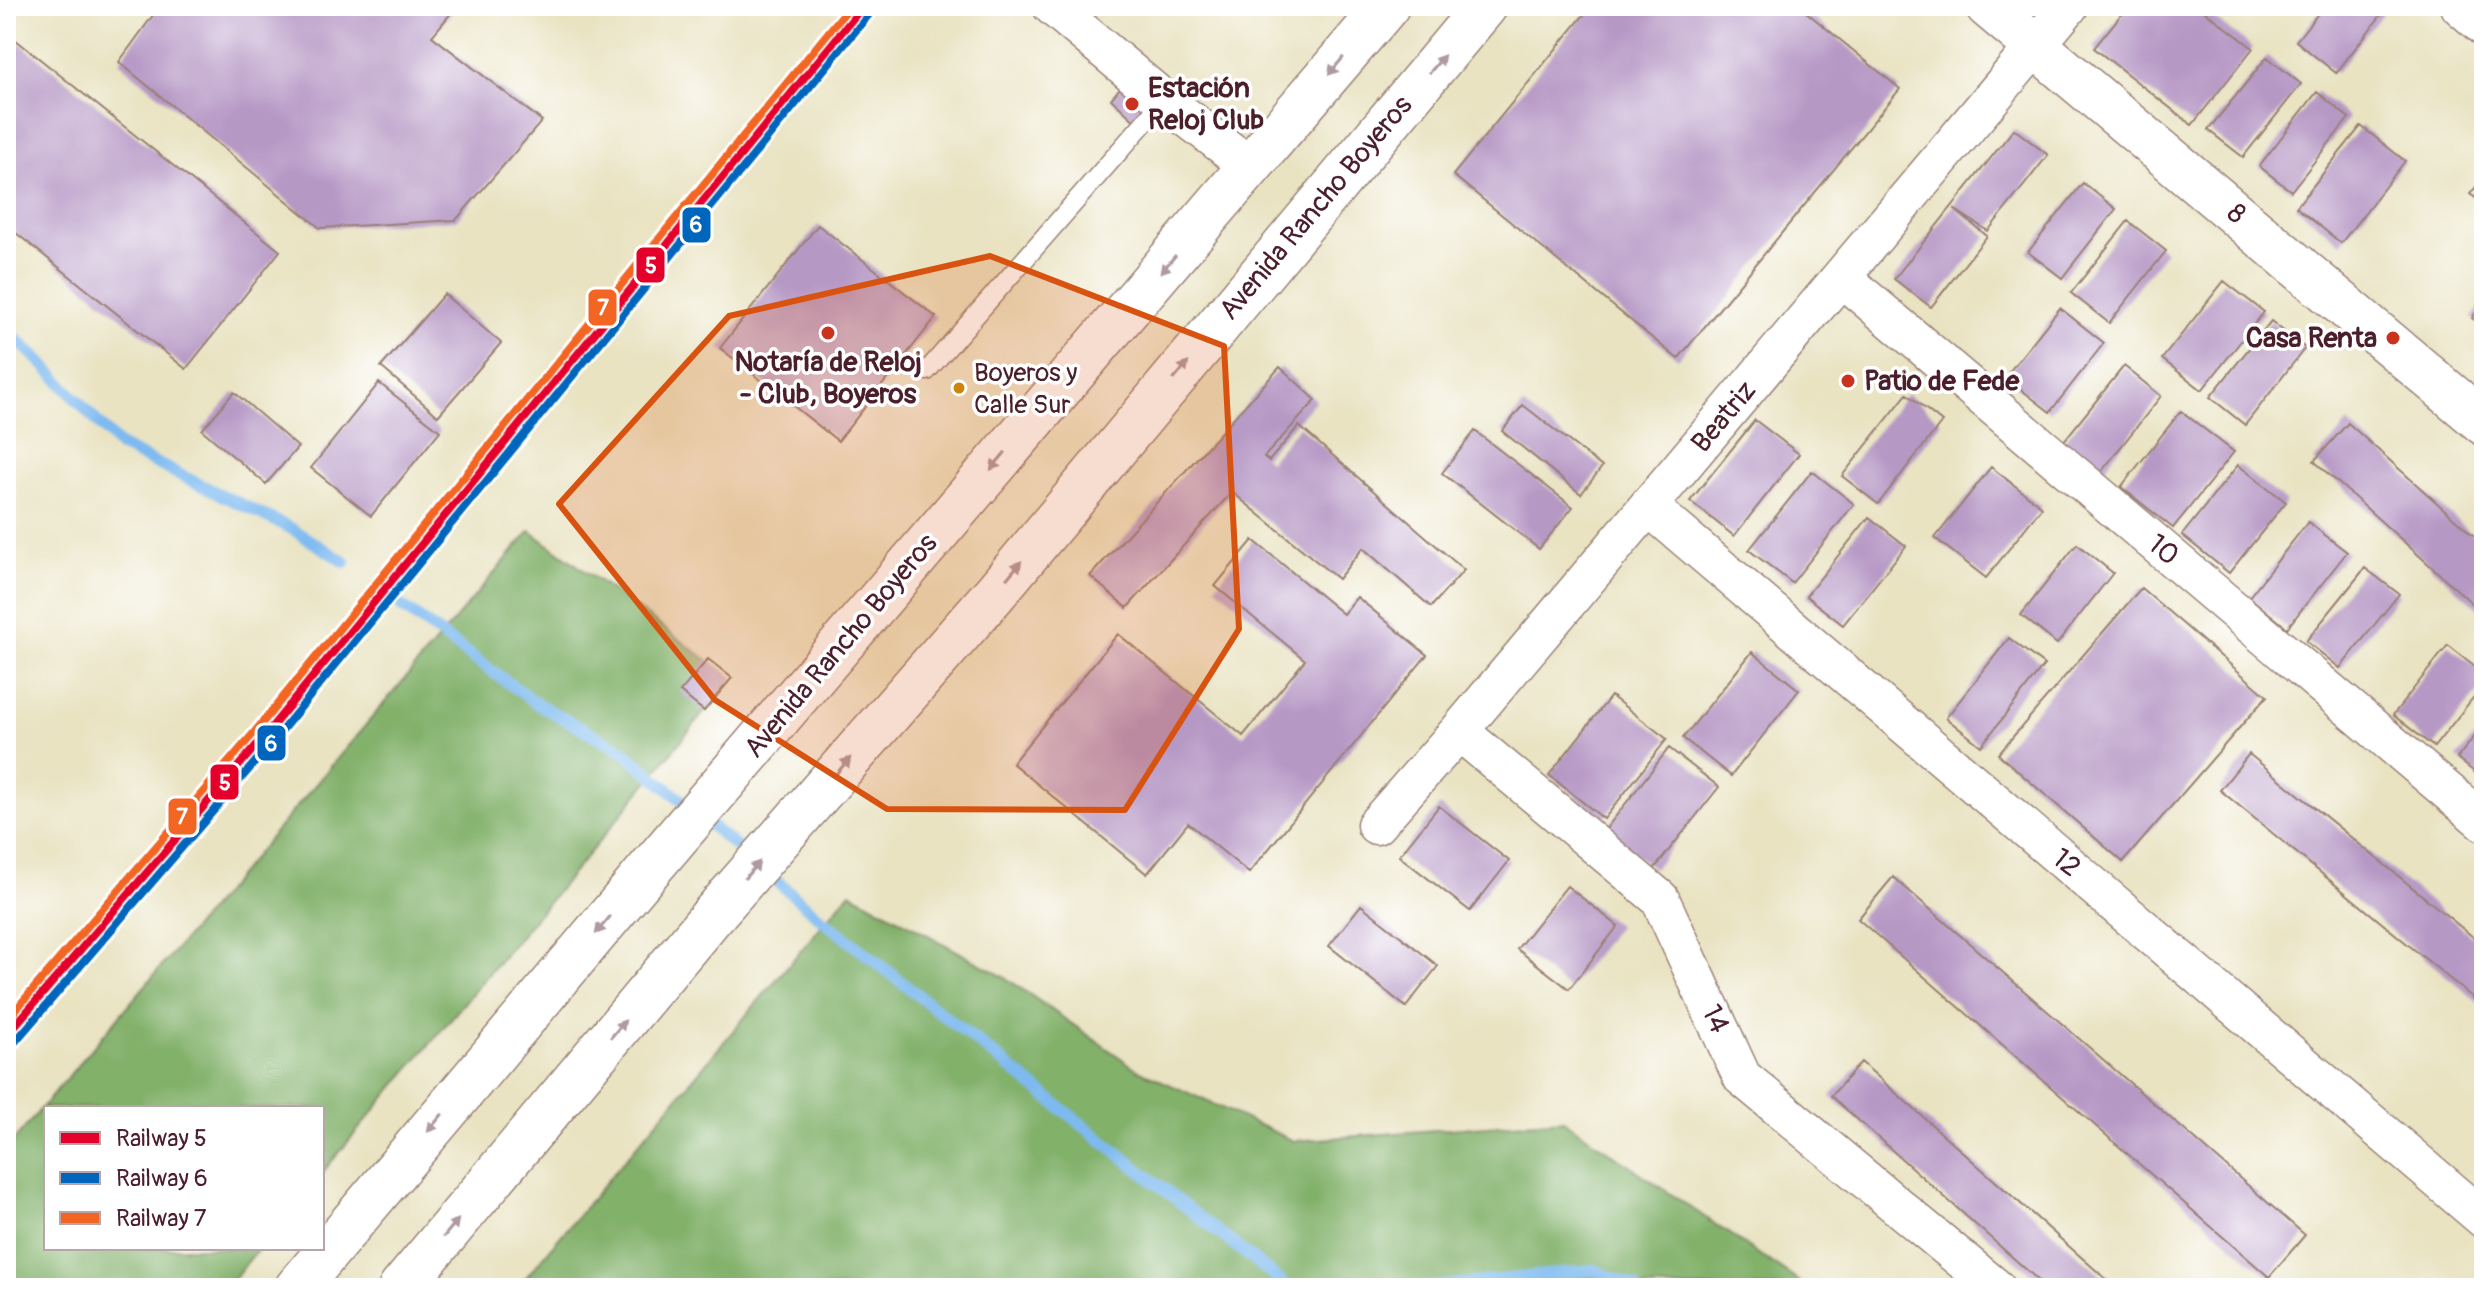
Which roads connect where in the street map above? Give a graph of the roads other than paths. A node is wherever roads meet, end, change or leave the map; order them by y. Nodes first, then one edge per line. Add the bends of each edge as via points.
1 (1052, 6) edge
2 (1387, 6) edge
3 (1485, 6) edge
4 (1988, 6) edge
5 (2069, 6) edge
6 (2460, 6) edge
7 (2484, 27) edge
8 (2035, 45) junction
9 (1164, 100) junction
10 (1251, 167) junction
11 (1841, 277) junction
12 (927, 371) dead end
13 (2484, 423) edge
14 (1648, 506) junction
15 (1459, 731) junction
16 (2484, 822) edge
17 (1376, 825) dead end
18 (2484, 1219) edge
19 (297, 1288) edge
20 (401, 1288) edge
21 (1996, 1288) edge

1 - 9 street
2 -> 10 main road, Avenida Rancho Boyeros
20 -> 3 main road, Avenida Rancho Boyeros via 712,916 995,593
4 - 8 main road, 8
5 - 8 street, Beatriz
6 - 7 street
8 - 11 street, Beatriz
8 - 13 main road, 8
9 - 10 street
9 - 12 lane
10 -> 19 main road, Avenida Rancho Boyeros
11 - 14 street, Beatriz
11 - 16 street, 10
14 - 15 street, Beatriz
14 - 18 street, 12
15 - 17 street, Beatriz
15 - 21 street, 14 via 1660,899 1742,1077

